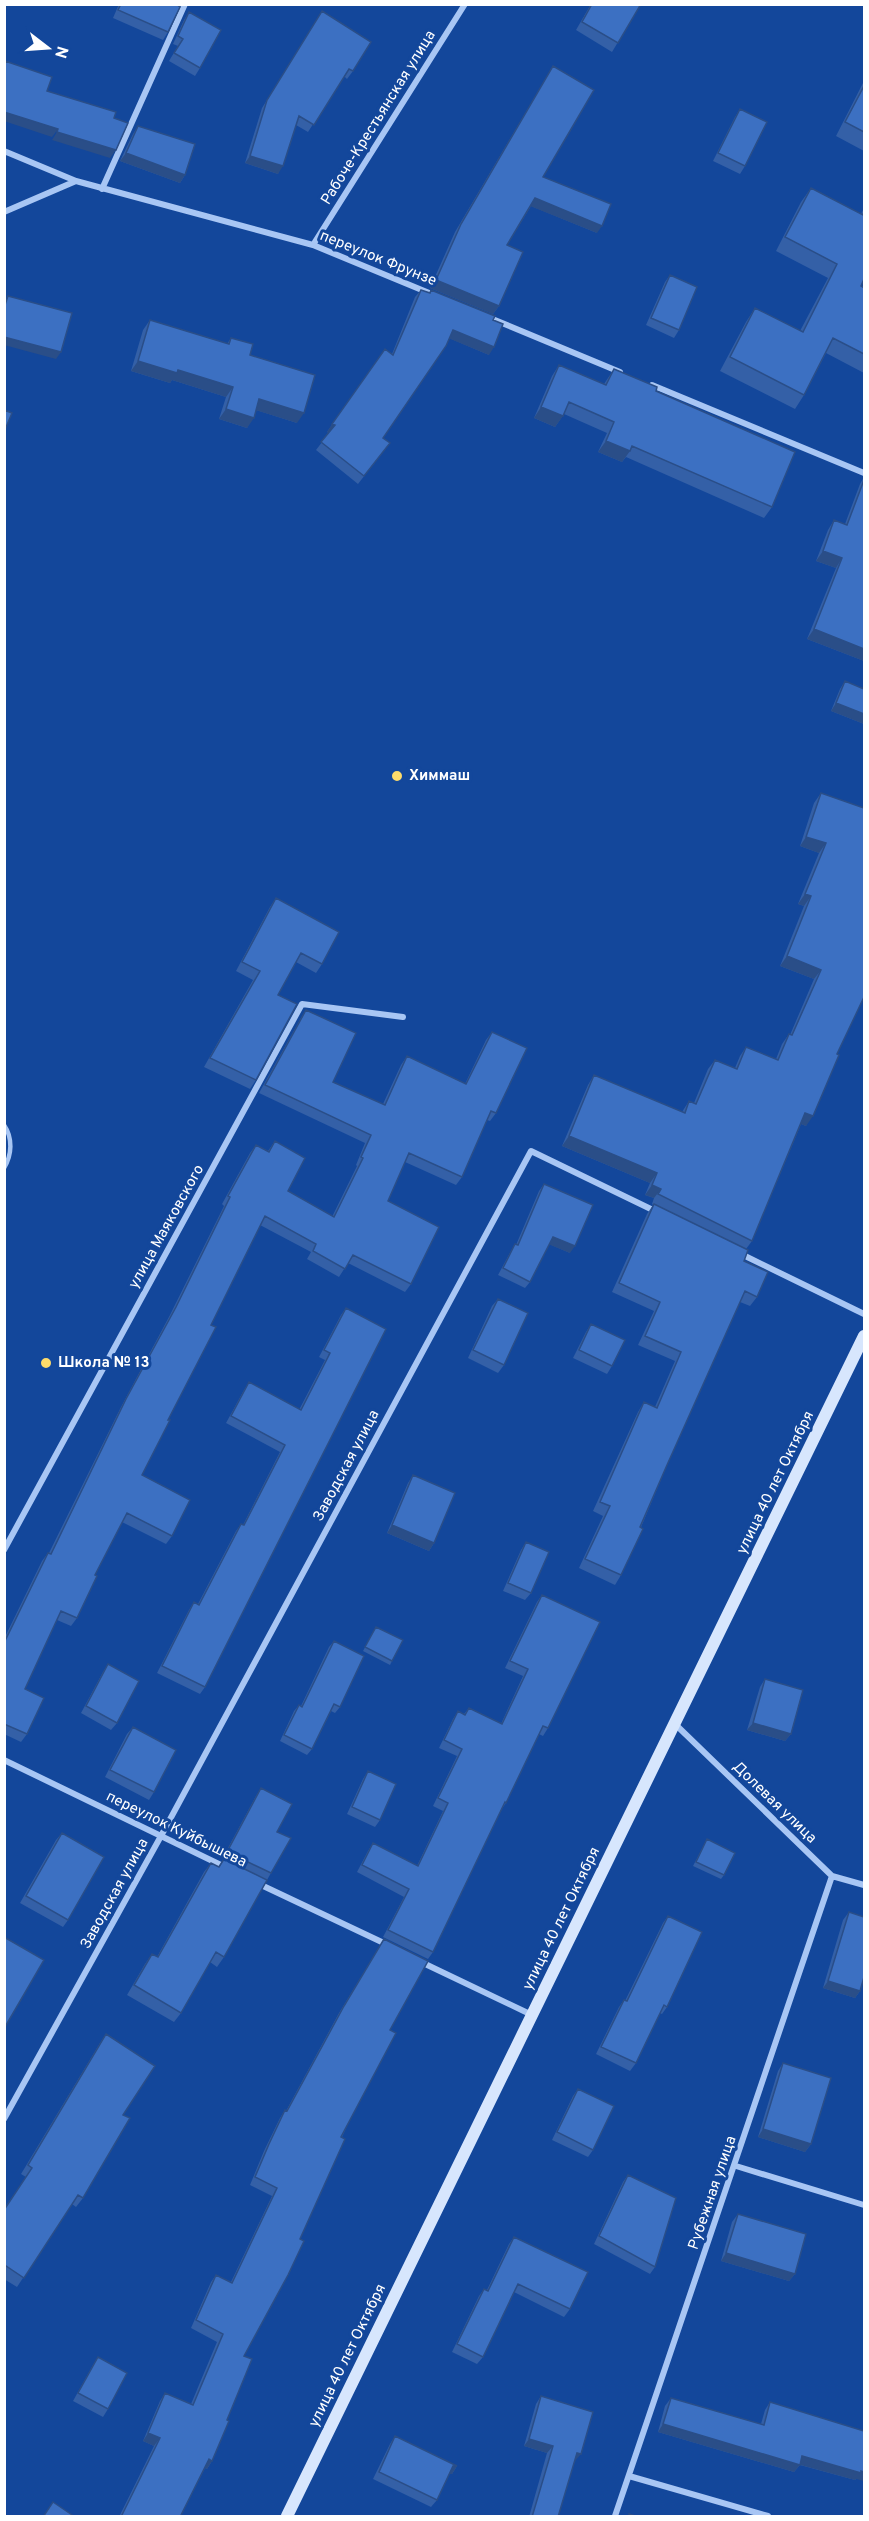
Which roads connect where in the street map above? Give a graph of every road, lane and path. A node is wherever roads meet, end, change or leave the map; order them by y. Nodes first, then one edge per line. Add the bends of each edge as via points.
1 (185, 4) edge
2 (465, 4) edge
3 (4, 151) edge
4 (76, 181) junction
5 (102, 189) junction
6 (4, 212) edge
7 (313, 245) junction
8 (446, 300) edge
9 (478, 314) edge
10 (622, 373) edge
11 (644, 382) edge
12 (864, 473) edge
13 (403, 1017) dead end
14 (4, 1125) edge
15 (4, 1168) edge
16 (660, 1214) edge
17 (735, 1251) edge
18 (864, 1314) edge
19 (864, 1336) edge
20 (4, 1550) edge
21 (674, 1724) junction
22 (4, 1760) edge
23 (161, 1836) junction
24 (235, 1872) edge
25 (832, 1876) junction
26 (256, 1882) edge
27 (864, 1885) edge
28 (394, 1948) edge
29 (415, 1959) edge
30 (531, 2015) junction
31 (4, 2119) edge
32 (736, 2166) junction
33 (864, 2205) edge
34 (629, 2476) junction
35 (287, 2517) edge
36 (615, 2517) edge
37 (768, 2517) edge

1 - 5 street
2 - 7 street, Рабоче-Крестьянская улица
3 - 4 street, переулок Фрунзе
4 - 5 street, переулок Фрунзе
4 - 6 street
5 - 7 street, переулок Фрунзе
7 - 8 street, переулок Фрунзе
9 - 10 street
11 - 12 street
13 - 20 street, улица Маяковского via 302,1004
14 - 15 lane via 11,1150
16 - 23 street, Заводская улица via 531,1150
17 - 18 street
19 - 21 street, улица 40 лет Октября
21 - 25 street, Долевая улица
21 - 30 street, улица 40 лет Октября
22 - 23 street, переулок Куйбышева
23 - 24 street, переулок Куйбышева
23 - 31 street, Заводская улица
25 - 27 street, Долевая улица
25 - 32 street, Рубежная улица
26 - 28 street, переулок Куйбышева
29 - 30 street
30 - 35 street, улица 40 лет Октября
32 - 33 street
32 - 34 street, Рубежная улица
34 - 36 street, Рубежная улица
34 - 37 street

